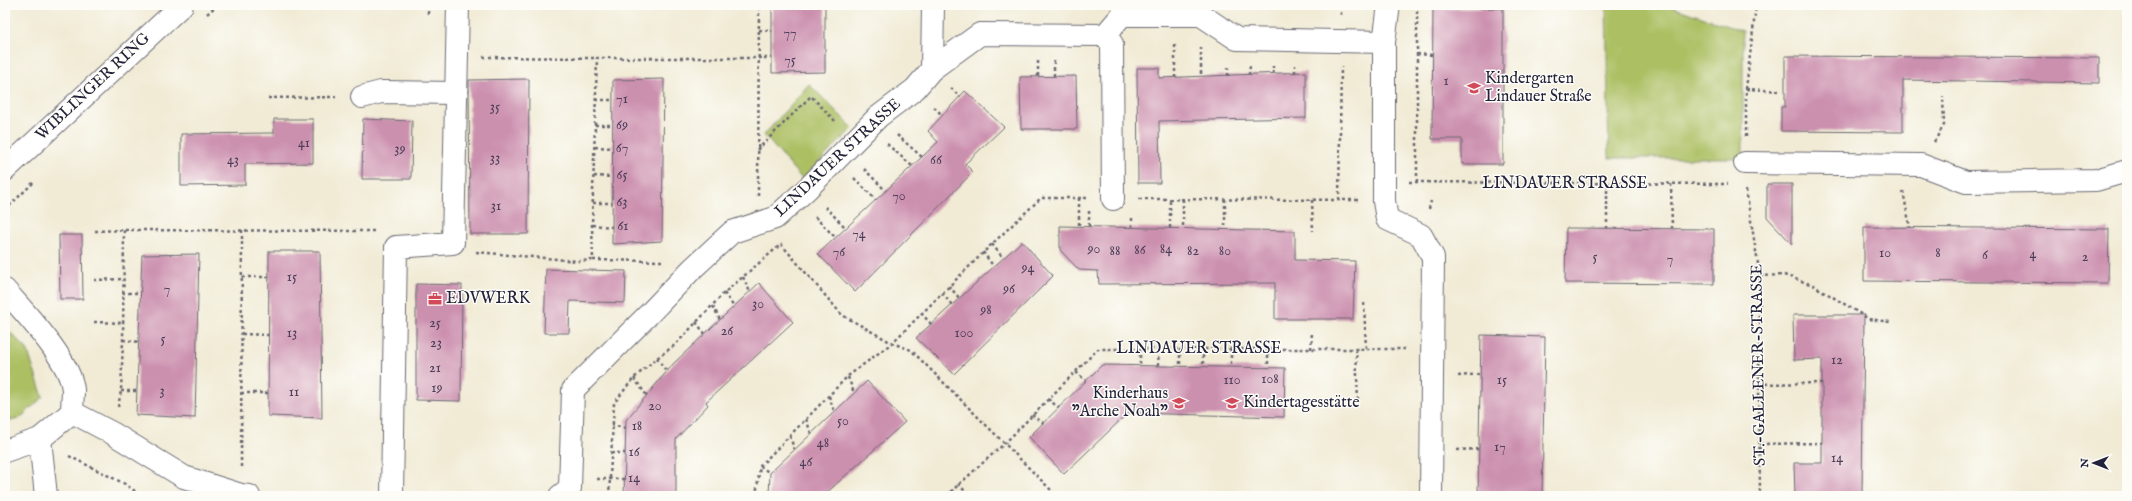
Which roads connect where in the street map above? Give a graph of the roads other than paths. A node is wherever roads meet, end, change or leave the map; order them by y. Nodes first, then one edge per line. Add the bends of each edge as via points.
1 (182, 5) edge
2 (458, 5) edge
3 (933, 5) edge
4 (1388, 6) edge
5 (1105, 35) junction
6 (1384, 42) junction
7 (932, 69) junction
8 (456, 93) junction
9 (362, 97) road end
10 (1745, 163) road end
11 (5, 170) edge
12 (2127, 171) edge
13 (1113, 198) road end
14 (5, 290) edge
15 (72, 412) junction
16 (40, 443) junction
17 (5, 451) edge
18 (46, 496) edge
19 (245, 496) edge
20 (392, 496) edge
21 (560, 496) edge
22 (1430, 496) edge

1 - 11 street, WIBLINGER RING
2 - 8 street
3 - 7 street
4 - 6 street
5 - 6 street via 1122,15 1201,15 1237,39
5 - 7 street, LINDAUER STRASSE via 980,34
5 - 13 street via 1112,44
6 - 22 street via 1384,191 1387,219 1421,234 1433,257
7 - 21 street, LINDAUER STRASSE via 915,89 862,134 797,199 766,221 732,232 573,390 570,488
8 - 9 street via 381,92
8 - 20 street via 453,243 396,247
10 - 12 street via 1803,167 1922,165 1966,182 2096,180
14 - 15 street via 43,333 64,365 73,389
15 - 16 street
15 - 19 street via 184,477
16 - 17 street
16 - 18 street

